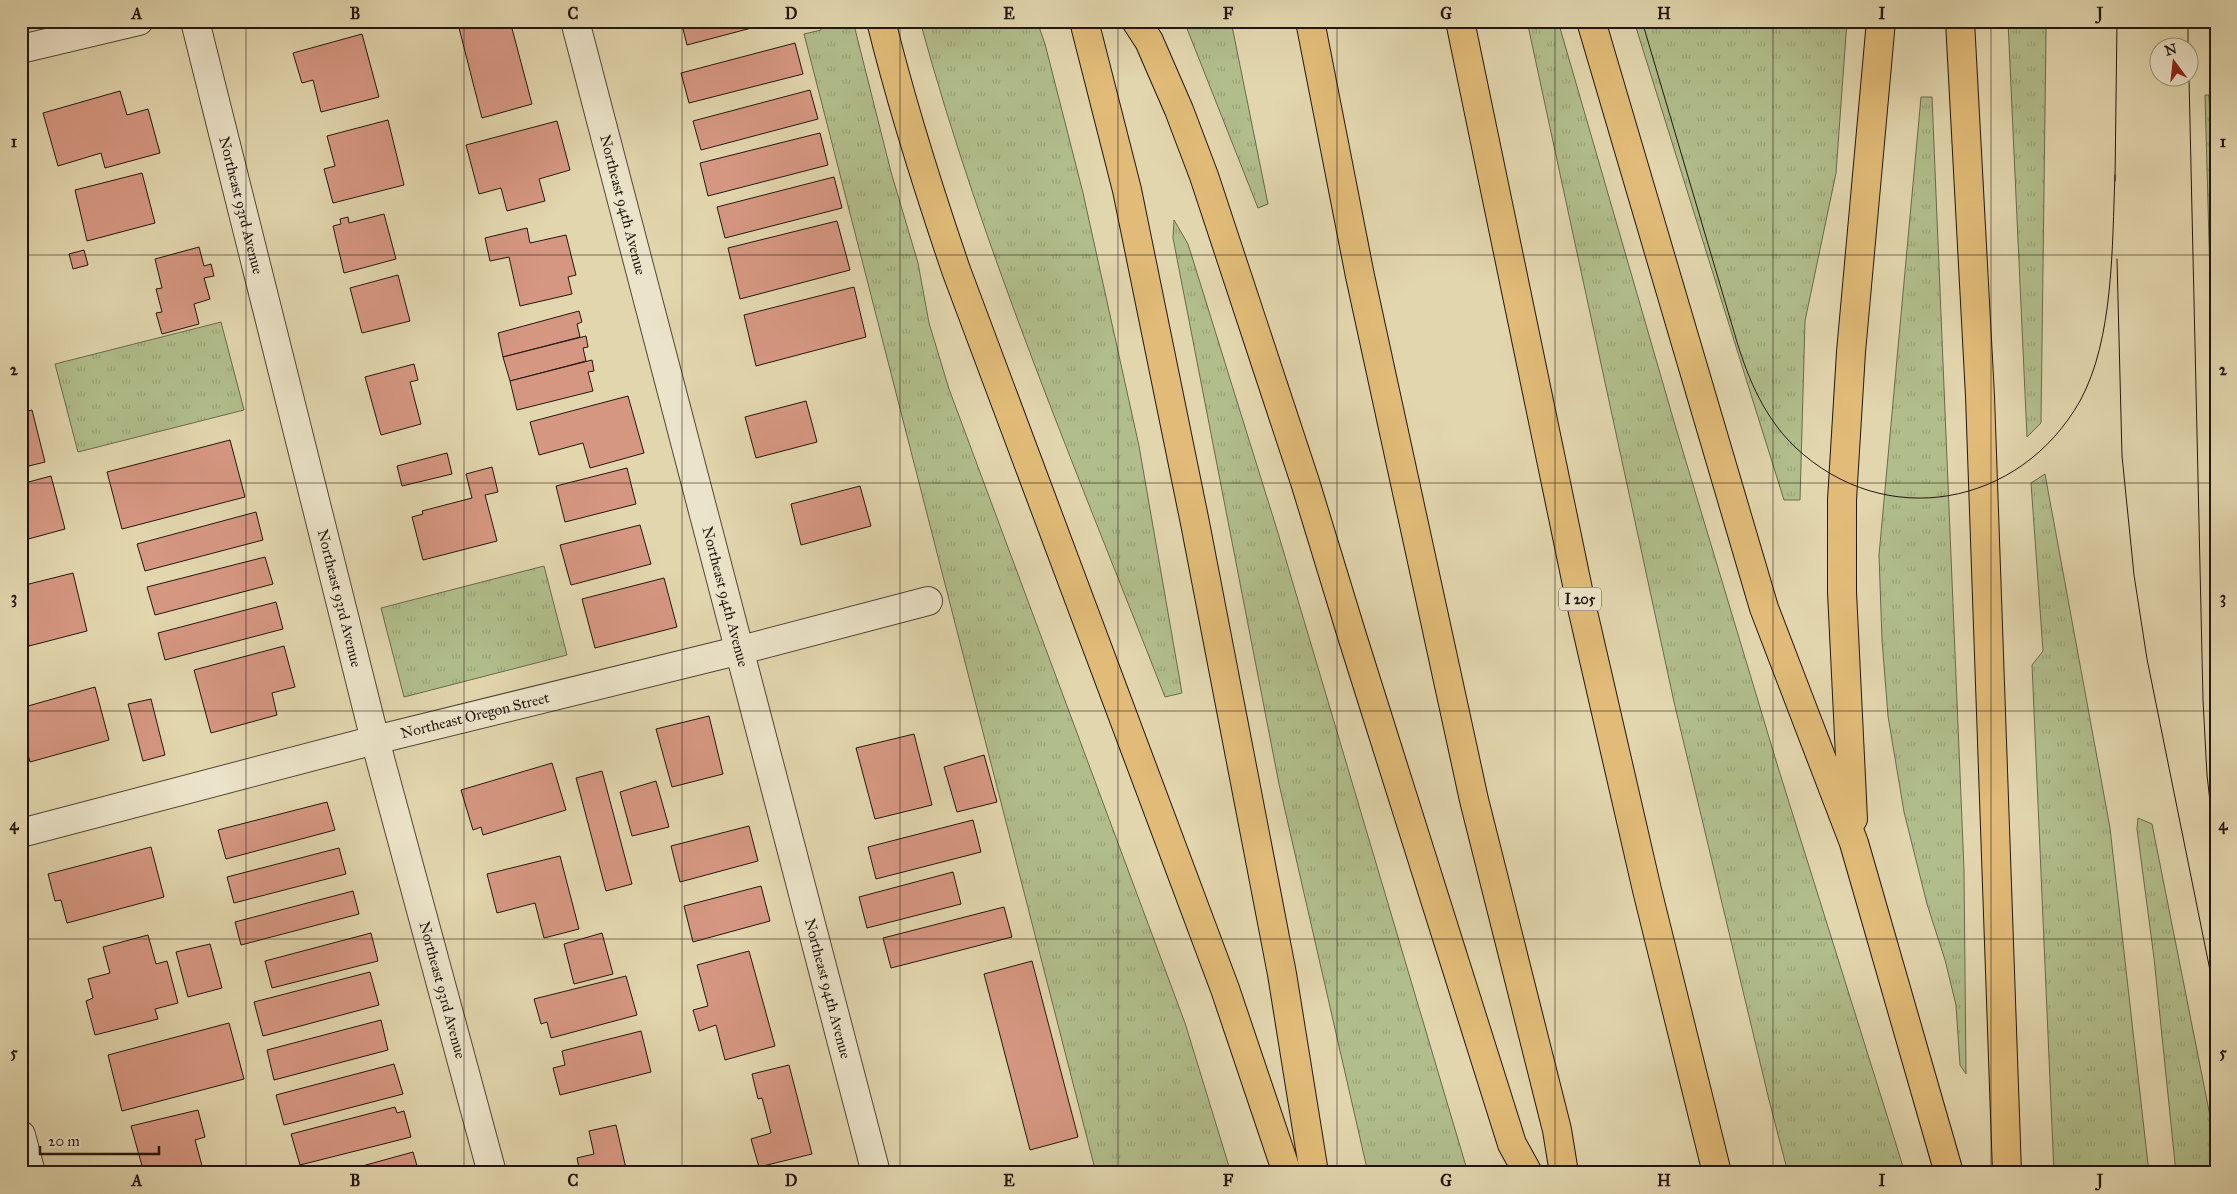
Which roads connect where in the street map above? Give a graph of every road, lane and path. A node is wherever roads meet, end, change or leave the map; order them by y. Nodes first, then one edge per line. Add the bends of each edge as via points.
1 (139, 21) edge
2 (195, 21) edge
3 (575, 21) edge
4 (881, 21) edge
5 (1084, 21) edge
6 (1136, 21) edge
7 (1310, 21) edge
8 (1460, 21) edge
9 (1591, 21) edge
10 (1881, 21) edge
11 (1960, 21) edge
12 (21, 50) edge
13 (928, 601) dead end
14 (741, 650) junction
15 (375, 740) junction
16 (21, 833) edge
17 (1854, 842) junction
18 (21, 1135) edge
19 (31, 1173) edge
20 (492, 1173) edge
21 (876, 1173) edge
22 (1287, 1173) edge
23 (1314, 1173) edge
24 (1528, 1173) edge
25 (1564, 1173) edge
26 (1717, 1173) edge
27 (1949, 1173) edge
28 (2007, 1173) edge

1 - 12 street
2 - 15 street, Northeast 93rd Avenue
3 - 14 street, Northeast 94th Avenue
4 - 22 highway via 921,169 956,270 1222,980
5 - 23 highway via 1126,190 1195,523 1282,974
6 - 24 highway via 1148,40 1179,110 1204,176 1305,482 1512,1144
7 - 25 highway via 1360,276 1474,800
8 - 26 highway, I 205 via 1580,599
9 - 17 highway via 1764,608
10 - 17 highway via 1851,352 1842,500 1842,592
11 - 28 highway via 1980,396
13 - 14 street, Northeast Oregon Street
14 - 15 street, Northeast Oregon Street
14 - 21 street, Northeast 94th Avenue
15 - 16 street, Northeast Oregon Street
15 - 20 street, Northeast 93rd Avenue
17 - 27 highway
18 - 19 street

